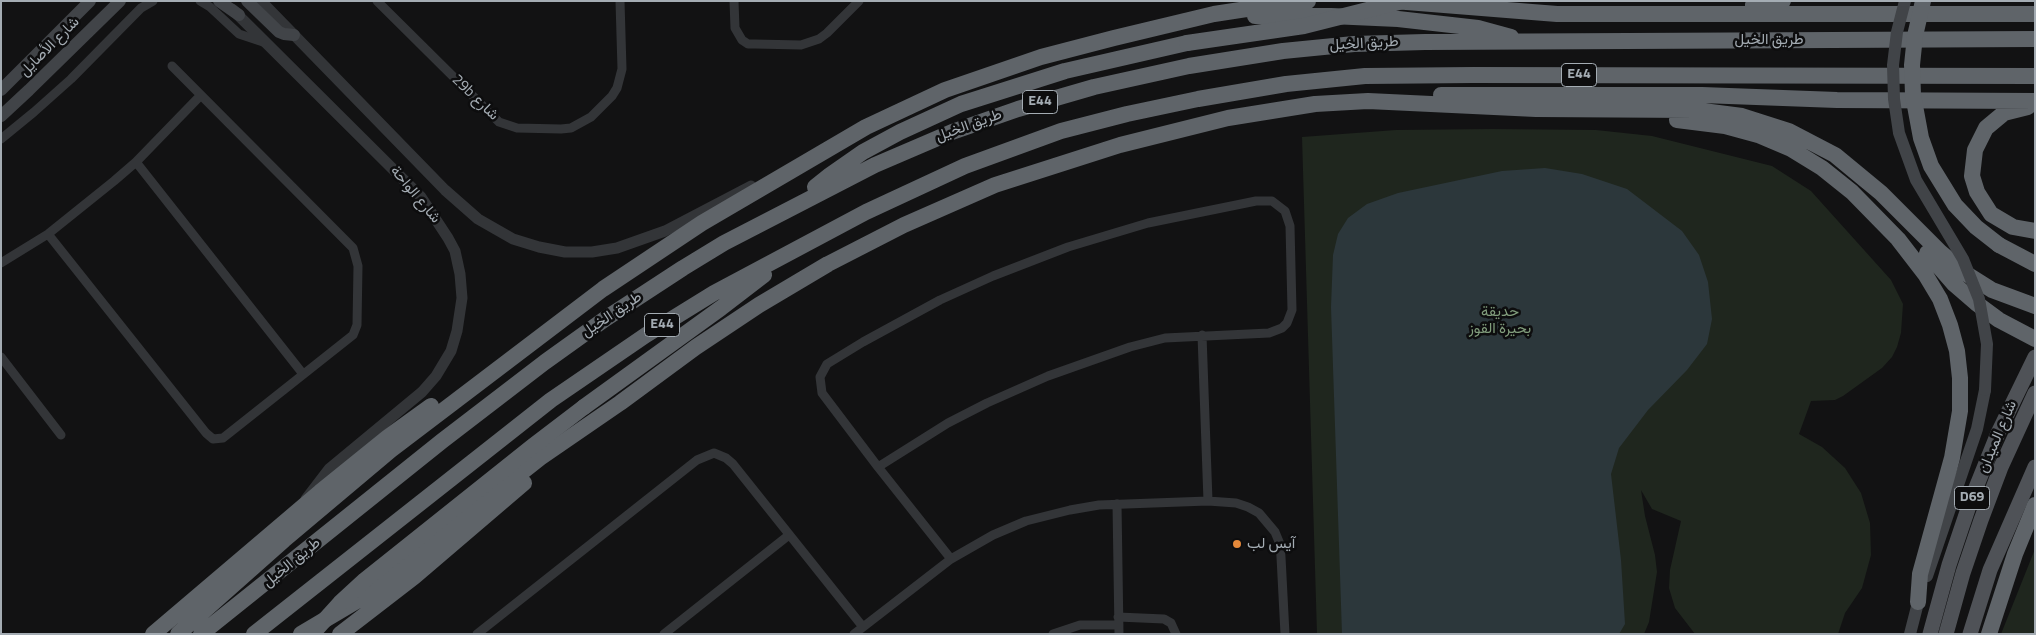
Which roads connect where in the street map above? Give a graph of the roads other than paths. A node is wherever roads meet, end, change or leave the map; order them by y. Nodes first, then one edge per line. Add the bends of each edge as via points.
1 (90, 1) edge
2 (120, 1) edge
3 (153, 1) edge
4 (200, 1) edge
5 (219, 1) edge
6 (225, 1) edge
7 (247, 1) edge
8 (261, 1) edge
9 (377, 1) edge
10 (620, 1) edge
11 (734, 1) edge
12 (859, 1) edge
13 (1308, 1) edge
14 (1394, 1) edge
15 (1403, 1) edge
16 (1783, 1) edge
17 (1905, 1) edge
18 (1922, 1) edge
19 (1929, 1) edge
20 (2012, 1) edge
21 (2035, 8) edge
22 (1505, 11) junction
23 (1214, 14) junction
24 (2035, 14) edge
25 (239, 15) junction
26 (1917, 22) junction
27 (294, 35) junction
28 (2035, 39) edge
29 (1522, 42) junction
30 (267, 44) junction
31 (172, 66) dead end
32 (2035, 76) edge
33 (1, 90) edge
34 (201, 95) junction
35 (2035, 101) edge
36 (1394, 102) junction
37 (2035, 106) edge
38 (1624, 110) junction
39 (1, 116) edge
40 (1, 139) edge
41 (136, 162) junction
42 (792, 170) junction
43 (1862, 177) junction
44 (800, 203) junction
45 (2035, 232) edge
46 (48, 234) junction
47 (790, 251) junction
48 (1, 263) edge
49 (2035, 264) edge
50 (2035, 306) edge
51 (1202, 335) junction
52 (2035, 339) edge
53 (1, 357) edge
54 (2032, 362) edge
55 (502, 365) junction
56 (303, 374) junction
57 (2035, 393) edge
58 (580, 430) junction
59 (62, 434) dead end
60 (878, 467) junction
61 (2035, 467) edge
62 (1208, 501) junction
63 (1117, 504) junction
64 (2035, 505) edge
65 (300, 509) junction
66 (2035, 530) edge
67 (789, 534) junction
68 (951, 558) junction
69 (1918, 602) junction
70 (1998, 605) junction
71 (1118, 625) edge
72 (862, 627) junction
73 (346, 630) edge
74 (153, 634) edge
75 (178, 634) edge
76 (201, 634) edge
77 (254, 634) edge
78 (300, 634) edge
79 (312, 634) edge
80 (477, 634) edge
81 (664, 634) edge
82 (854, 634) edge
83 (1053, 634) edge
84 (1176, 634) edge
85 (1285, 634) edge
86 (1910, 634) edge
87 (1930, 634) edge
88 (1946, 634) edge
89 (1970, 634) edge
90 (1989, 634) edge

1 - 33 main road, شارع الأصايل
2 - 39 main road, شارع الأصايل
3 - 40 street via 141,8 64,84
4 - 30 street via 239,34
5 - 25 main road
6 - 25 street, شارع الواحة
7 - 27 main road via 279,32
8 - 27 street, شارع الواحة
9 - 10 street, 29b شارع via 499,122 517,128 561,129 571,128 591,117 617,88 622,69
11 - 12 street via 737,34 742,40 755,44 801,44 819,39
13 - 23 highway
14 - 22 highway
15 - 44 highway, bridge via 1304,26 1187,43 1065,71 983,96 940,112 846,163
16 - 22 highway via 1752,6 1617,6
17 - 69 main road, bridge via 1893,66 1897,125 1916,180 1963,260 1979,299 1987,344 1985,390 1977,430
18 - 26 highway, bridge
19 - 26 highway, bridge
20 - 21 highway
22 - 24 highway via 1557,14
23 - 29 highway via 1398,20 1487,30
23 - 42 highway via 1080,46 966,81 891,114
25 - 30 street, شارع الواحة
26 - 49 highway, bridge via 1912,65 1913,95 1917,124 1938,180 1976,227 1999,245
27 - 42 street, شارع الواحة via 469,213 501,233 539,247 592,252 629,244 664,231 750,186
28 - 29 highway, طريق الخيل / E44
29 - 44 highway, طريق الخيل / E44 via 1390,42 1318,47 1218,60 1126,79 1043,101 952,132 875,165
30 - 65 street, شارع الواحة via 421,197 455,251 462,286 457,331 436,376 422,392 329,469
31 - 34 street
32 - 47 highway, E44 via 1392,75 1286,84 1136,112 1029,142 933,180
34 - 41 street
34 - 56 street via 349,242 356,253 355,330 349,339
35 - 36 highway via 1837,100 1702,95 1442,95
36 - 38 highway
36 - 58 highway via 1315,104 1195,125 1077,158 964,198 870,242 779,292
37 - 45 highway via 2012,110 1991,122 1978,142 1972,167 1977,192 1991,214 2013,228
38 - 43 highway via 1711,111 1758,120 1812,142 1835,155
38 - 69 highway via 1650,118 1701,122 1742,130 1798,153 1836,178 1868,207 1912,256 1933,286 1946,312 1957,351 1960,411 1952,458 1920,574
41 - 46 street
41 - 56 street
42 - 55 highway via 636,266
43 - 50 highway via 1958,268 1992,290
43 - 52 highway via 1964,293 2000,320
44 - 76 highway, طريق الخيل / E44 via 704,255 575,340 442,441
46 - 48 street
46 - 56 street via 209,437 223,438
47 - 77 highway, E44 via 680,314 582,378
47 - 79 highway, bridge via 739,295 584,407 365,580
51 - 60 street via 1148,342 1048,376 968,413
51 - 60 street via 1269,333 1287,323 1292,310 1290,226 1289,218 1280,205 1264,199 1176,216 1068,247 940,300 834,360 822,370 822,393
51 - 62 street
53 - 59 street
54 - 87 main road, شارع الميدان / D69 via 1971,500
55 - 65 highway via 465,384 412,419
55 - 75 highway via 355,480
57 - 88 main road, شارع الميدان / D69 via 1981,520
58 - 73 highway via 495,509
58 - 78 highway via 524,470 376,589
60 - 68 street
61 - 89 main road via 1990,570
62 - 63 street
62 - 85 street via 1248,506 1264,517 1275,532 1282,557
63 - 68 street via 1070,510 1026,521
63 - 71 street
64 - 70 highway
65 - 74 highway
66 - 70 highway
67 - 72 street
67 - 80 street via 730,461 714,453 706,455
67 - 81 street
68 - 72 street
69 - 86 main road
70 - 90 highway
71 - 83 street via 1080,625
71 - 84 street via 1164,619 1171,623
72 - 82 street

